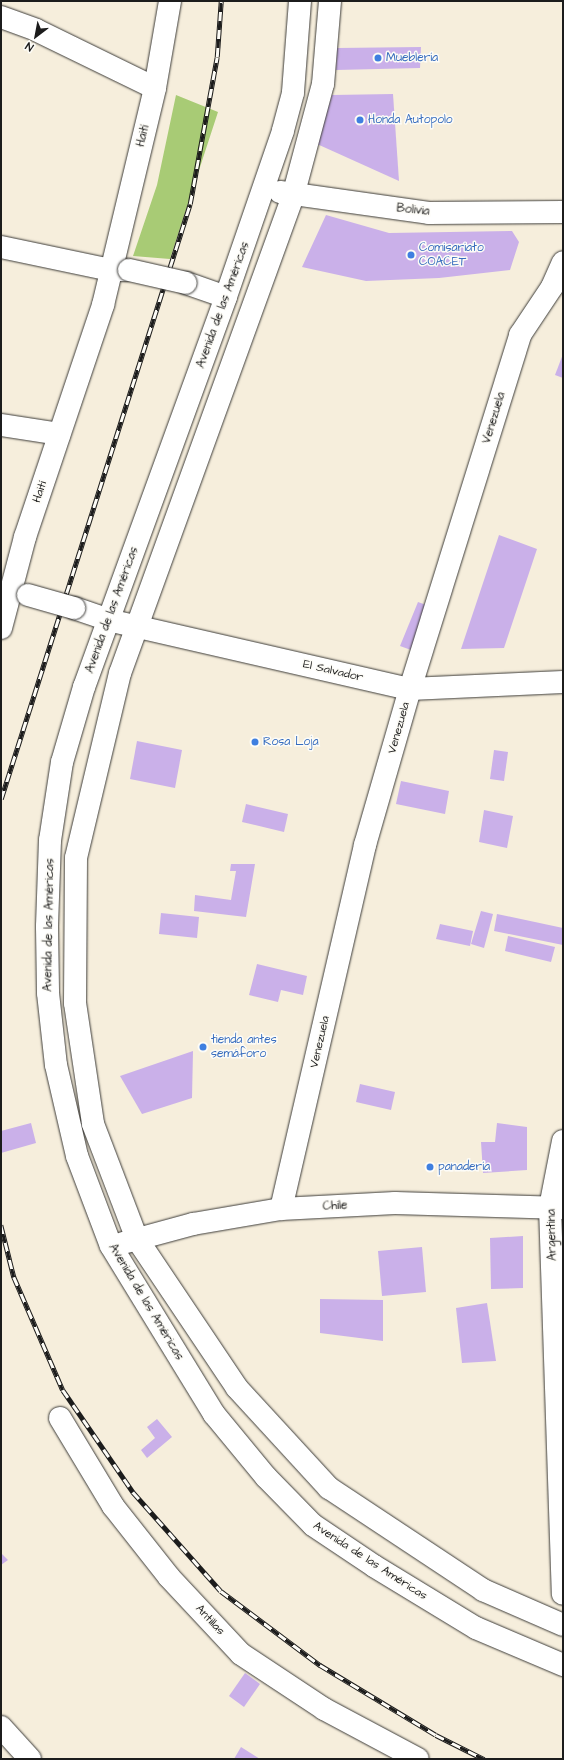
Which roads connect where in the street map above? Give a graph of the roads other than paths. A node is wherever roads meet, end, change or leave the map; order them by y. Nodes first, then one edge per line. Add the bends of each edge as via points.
1 (170, 1) edge
2 (300, 1) edge
3 (330, 1) edge
4 (1, 17) edge
5 (155, 88) junction
6 (264, 188) junction
7 (293, 196) junction
8 (563, 212) edge
9 (1, 247) edge
10 (563, 262) edge
11 (120, 270) junction
12 (226, 297) junction
13 (1, 425) edge
14 (59, 434) junction
15 (19, 594) junction
16 (108, 620) junction
17 (136, 627) junction
18 (1, 628) edge
19 (563, 682) edge
20 (410, 689) junction
21 (563, 1141) edge
22 (557, 1208) edge
23 (281, 1209) junction
24 (137, 1239) junction
25 (111, 1246) junction
26 (60, 1418) dead end
27 (563, 1594) edge
28 (563, 1625) edge
29 (563, 1665) edge
30 (1, 1727) edge
31 (30, 1759) edge
32 (418, 1759) edge

1 - 5 street, Haití
2 - 6 street, Avenida de las Américas via 293,93
3 - 7 street, Avenida de las Américas via 323,84
4 - 5 street via 36,30
5 - 11 street, Haití
6 - 7 street, Bolivia
6 - 12 street, Avenida de las Américas
7 - 8 street, Bolivia via 429,213
7 - 17 street, Avenida de las Américas
9 - 11 street
10 - 20 street, Venezuela via 552,287 520,334
11 - 12 street, bridge via 186,283
11 - 14 street, Haití via 103,304
12 - 16 street, Avenida de las Américas
13 - 14 street
14 - 15 street, Haití via 25,537
15 - 16 street, El Salvador, bridge
15 - 18 street, Haití
16 - 17 street, El Salvador
16 - 25 street, Avenida de las Américas via 84,687 62,762 50,840 47,934 48,993 56,1065 77,1156
17 - 20 street, El Salvador
17 - 24 street, Avenida de las Américas via 120,673 76,858 75,1003 93,1124
19 - 20 street, El Salvador
20 - 23 street, Venezuela via 365,845
21 - 22 street, Argentina
22 - 23 street, Chile via 395,1203
22 - 27 street, Argentina
23 - 24 street, Chile via 193,1224
24 - 25 street, Chile
24 - 28 street, Avenida de las Américas via 237,1388 329,1488 483,1590
25 - 29 street, Avenida de las Américas via 214,1414 266,1477 312,1525 476,1628
26 - 32 street, Antillas via 118,1512 169,1577 241,1654 324,1708
30 - 31 street

